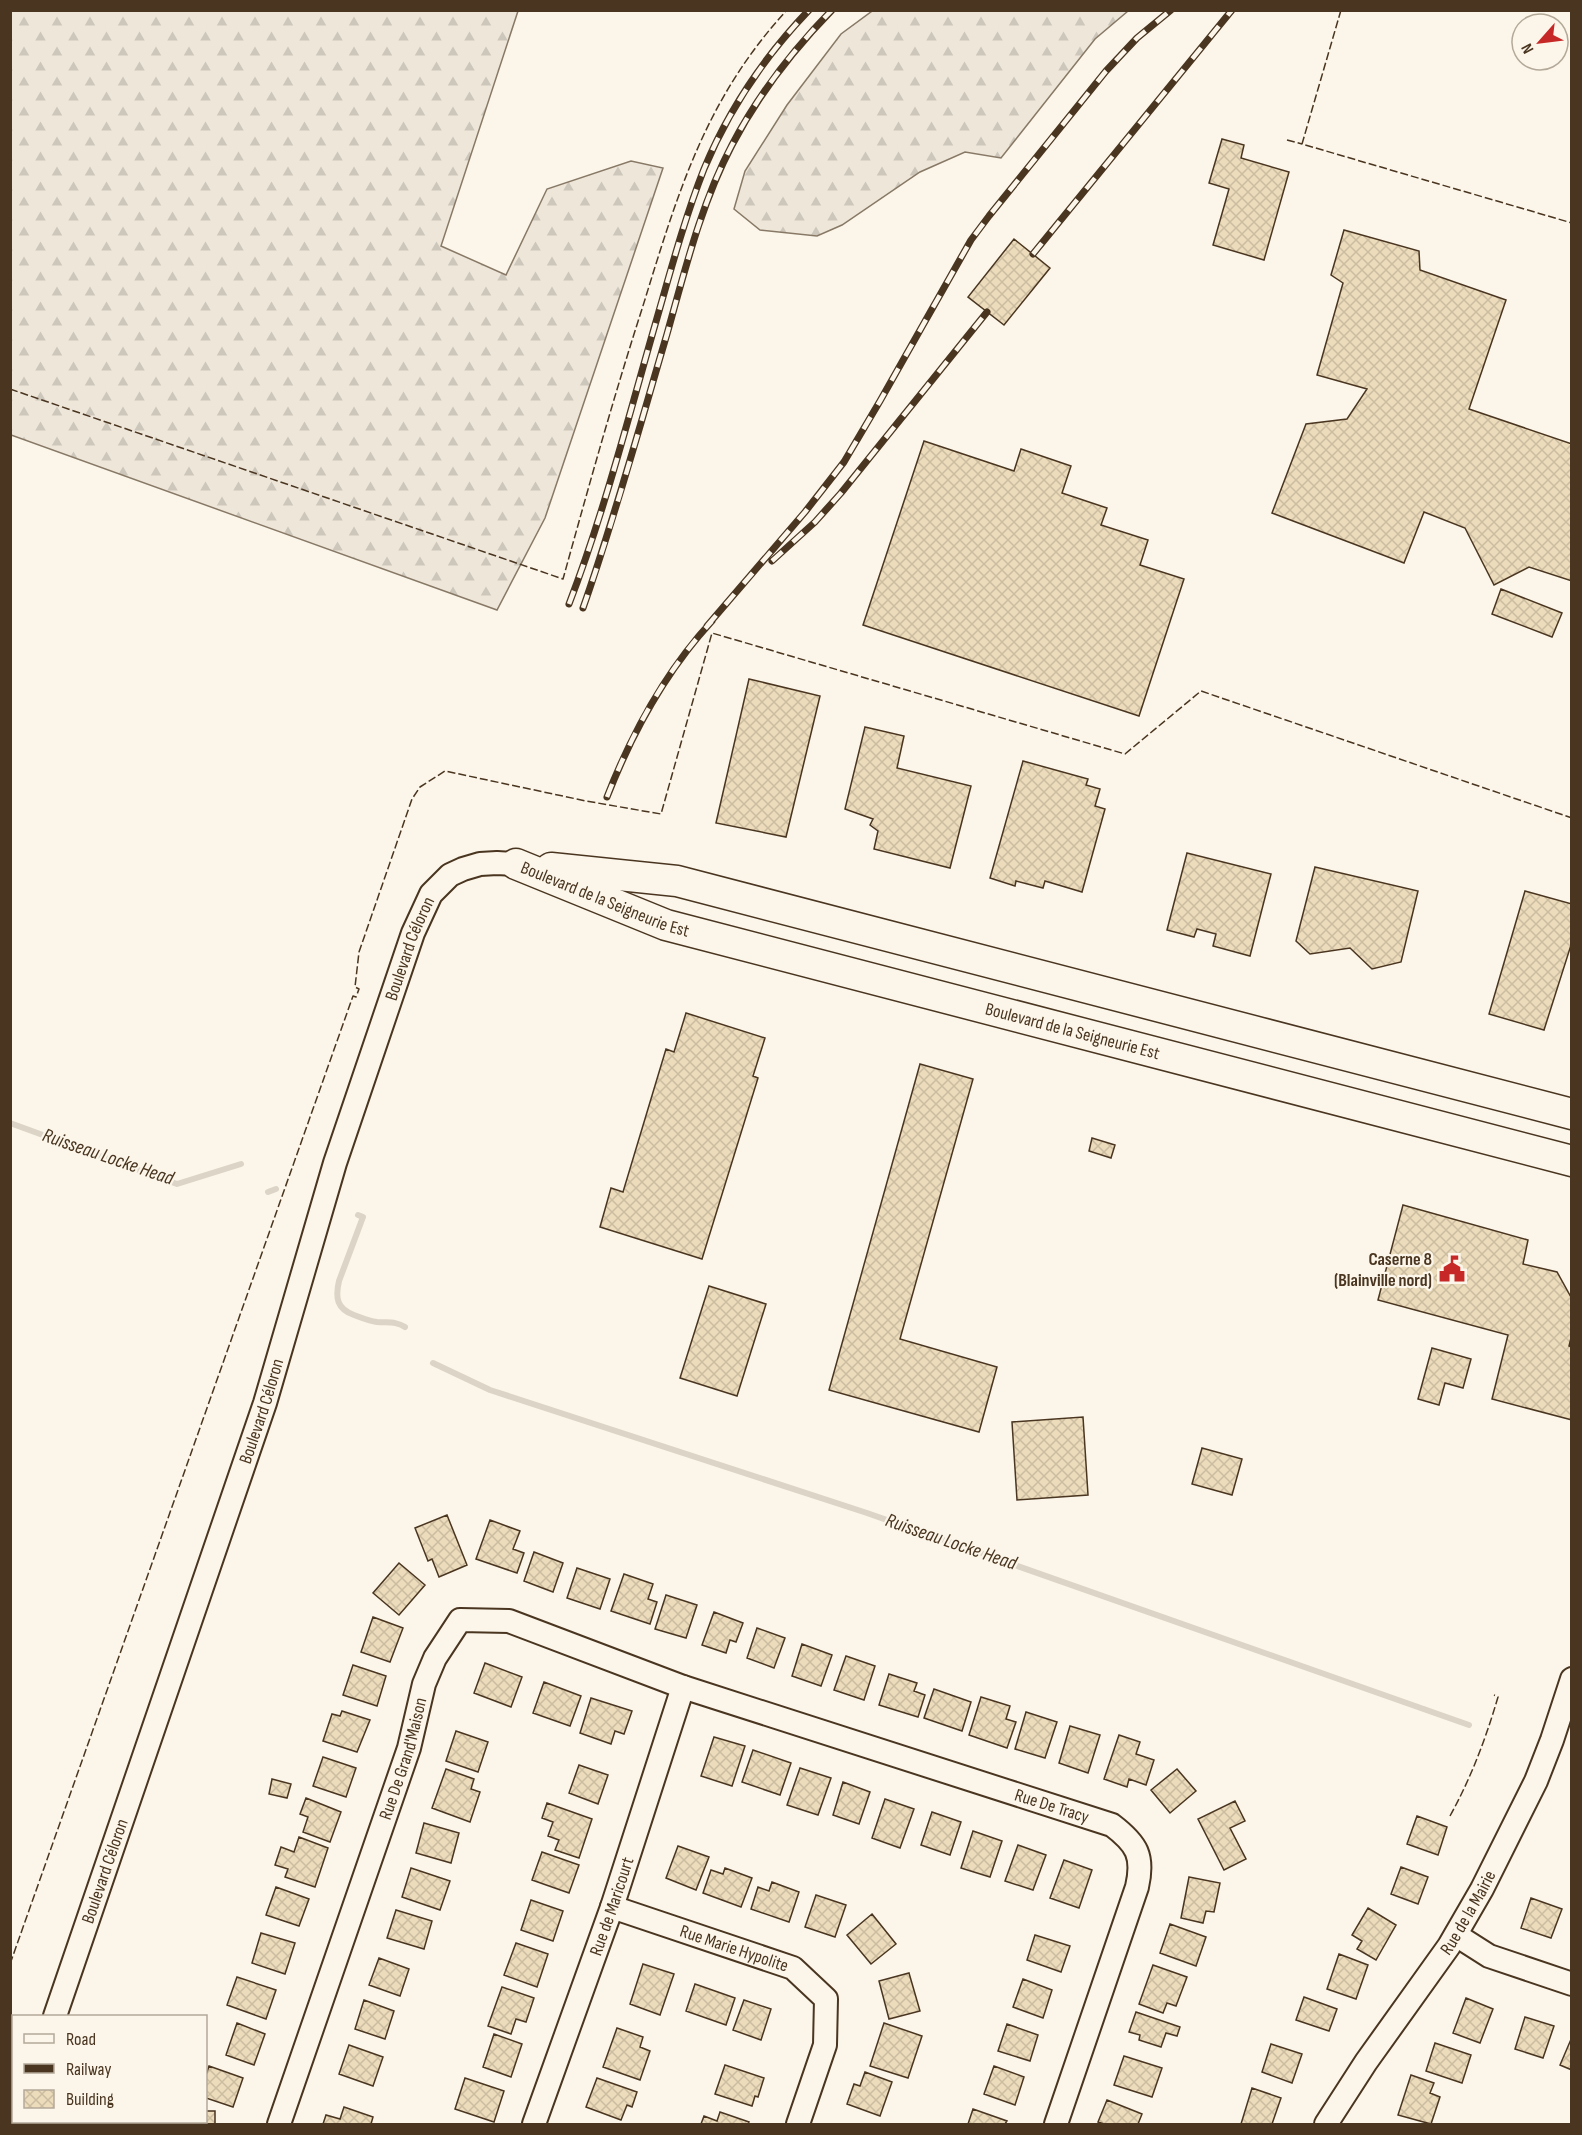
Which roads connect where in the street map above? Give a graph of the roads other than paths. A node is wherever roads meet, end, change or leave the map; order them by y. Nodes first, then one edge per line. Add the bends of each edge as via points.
1 (516, 864) junction
2 (838, 923) junction
3 (827, 966) junction
4 (1105, 993) junction
5 (1180, 1013) junction
6 (1094, 1036) junction
7 (1169, 1055) junction
8 (1344, 1055) junction
9 (1408, 1071) junction
10 (1332, 1099) junction
11 (1572, 1114) edge
12 (1397, 1115) junction
13 (1572, 1161) edge
14 (1572, 1679) edge
15 (683, 1687) junction
16 (612, 1906) junction
17 (1456, 1935) junction
18 (1572, 1984) edge
19 (55, 2015) edge
20 (279, 2124) edge
21 (534, 2124) edge
22 (798, 2124) edge
23 (1056, 2124) edge
24 (1326, 2124) edge

1 - 2 main road, Boulevard de la Seigneurie Est via 677,881
1 - 3 main road, Boulevard de la Seigneurie Est via 666,925
1 - 19 street, Boulevard Céloron via 480,864 450,875 431,894 413,933 335,1164 268,1394
2 - 3 main road
2 - 4 main road, Boulevard de la Seigneurie Est
3 - 6 main road, Boulevard de la Seigneurie Est
4 - 5 main road, Boulevard de la Seigneurie Est
4 - 6 main road
5 - 7 main road
5 - 8 main road, Boulevard de la Seigneurie Est
6 - 7 main road, Boulevard de la Seigneurie Est
7 - 10 main road, Boulevard de la Seigneurie Est
8 - 9 main road, Boulevard de la Seigneurie Est
8 - 10 main road
9 - 11 main road, Boulevard de la Seigneurie Est
9 - 12 main road
10 - 12 main road, Boulevard de la Seigneurie Est
12 - 13 main road, Boulevard de la Seigneurie Est
14 - 17 street, Rue de la Mairie via 1526,1803
15 - 16 street, Rue de Maricourt
15 - 20 street, Rue De Grand'Maison via 509,1621 460,1620 435,1658 424,1684 409,1748
15 - 23 street, Rue De Tracy via 1112,1825 1127,1836 1140,1857 1137,1887
16 - 21 street, Rue de Maricourt
16 - 22 street, Rue Marie Hypolite via 793,1968 826,1999 825,2045
17 - 18 street via 1489,1956
17 - 24 street, Rue de la Mairie

